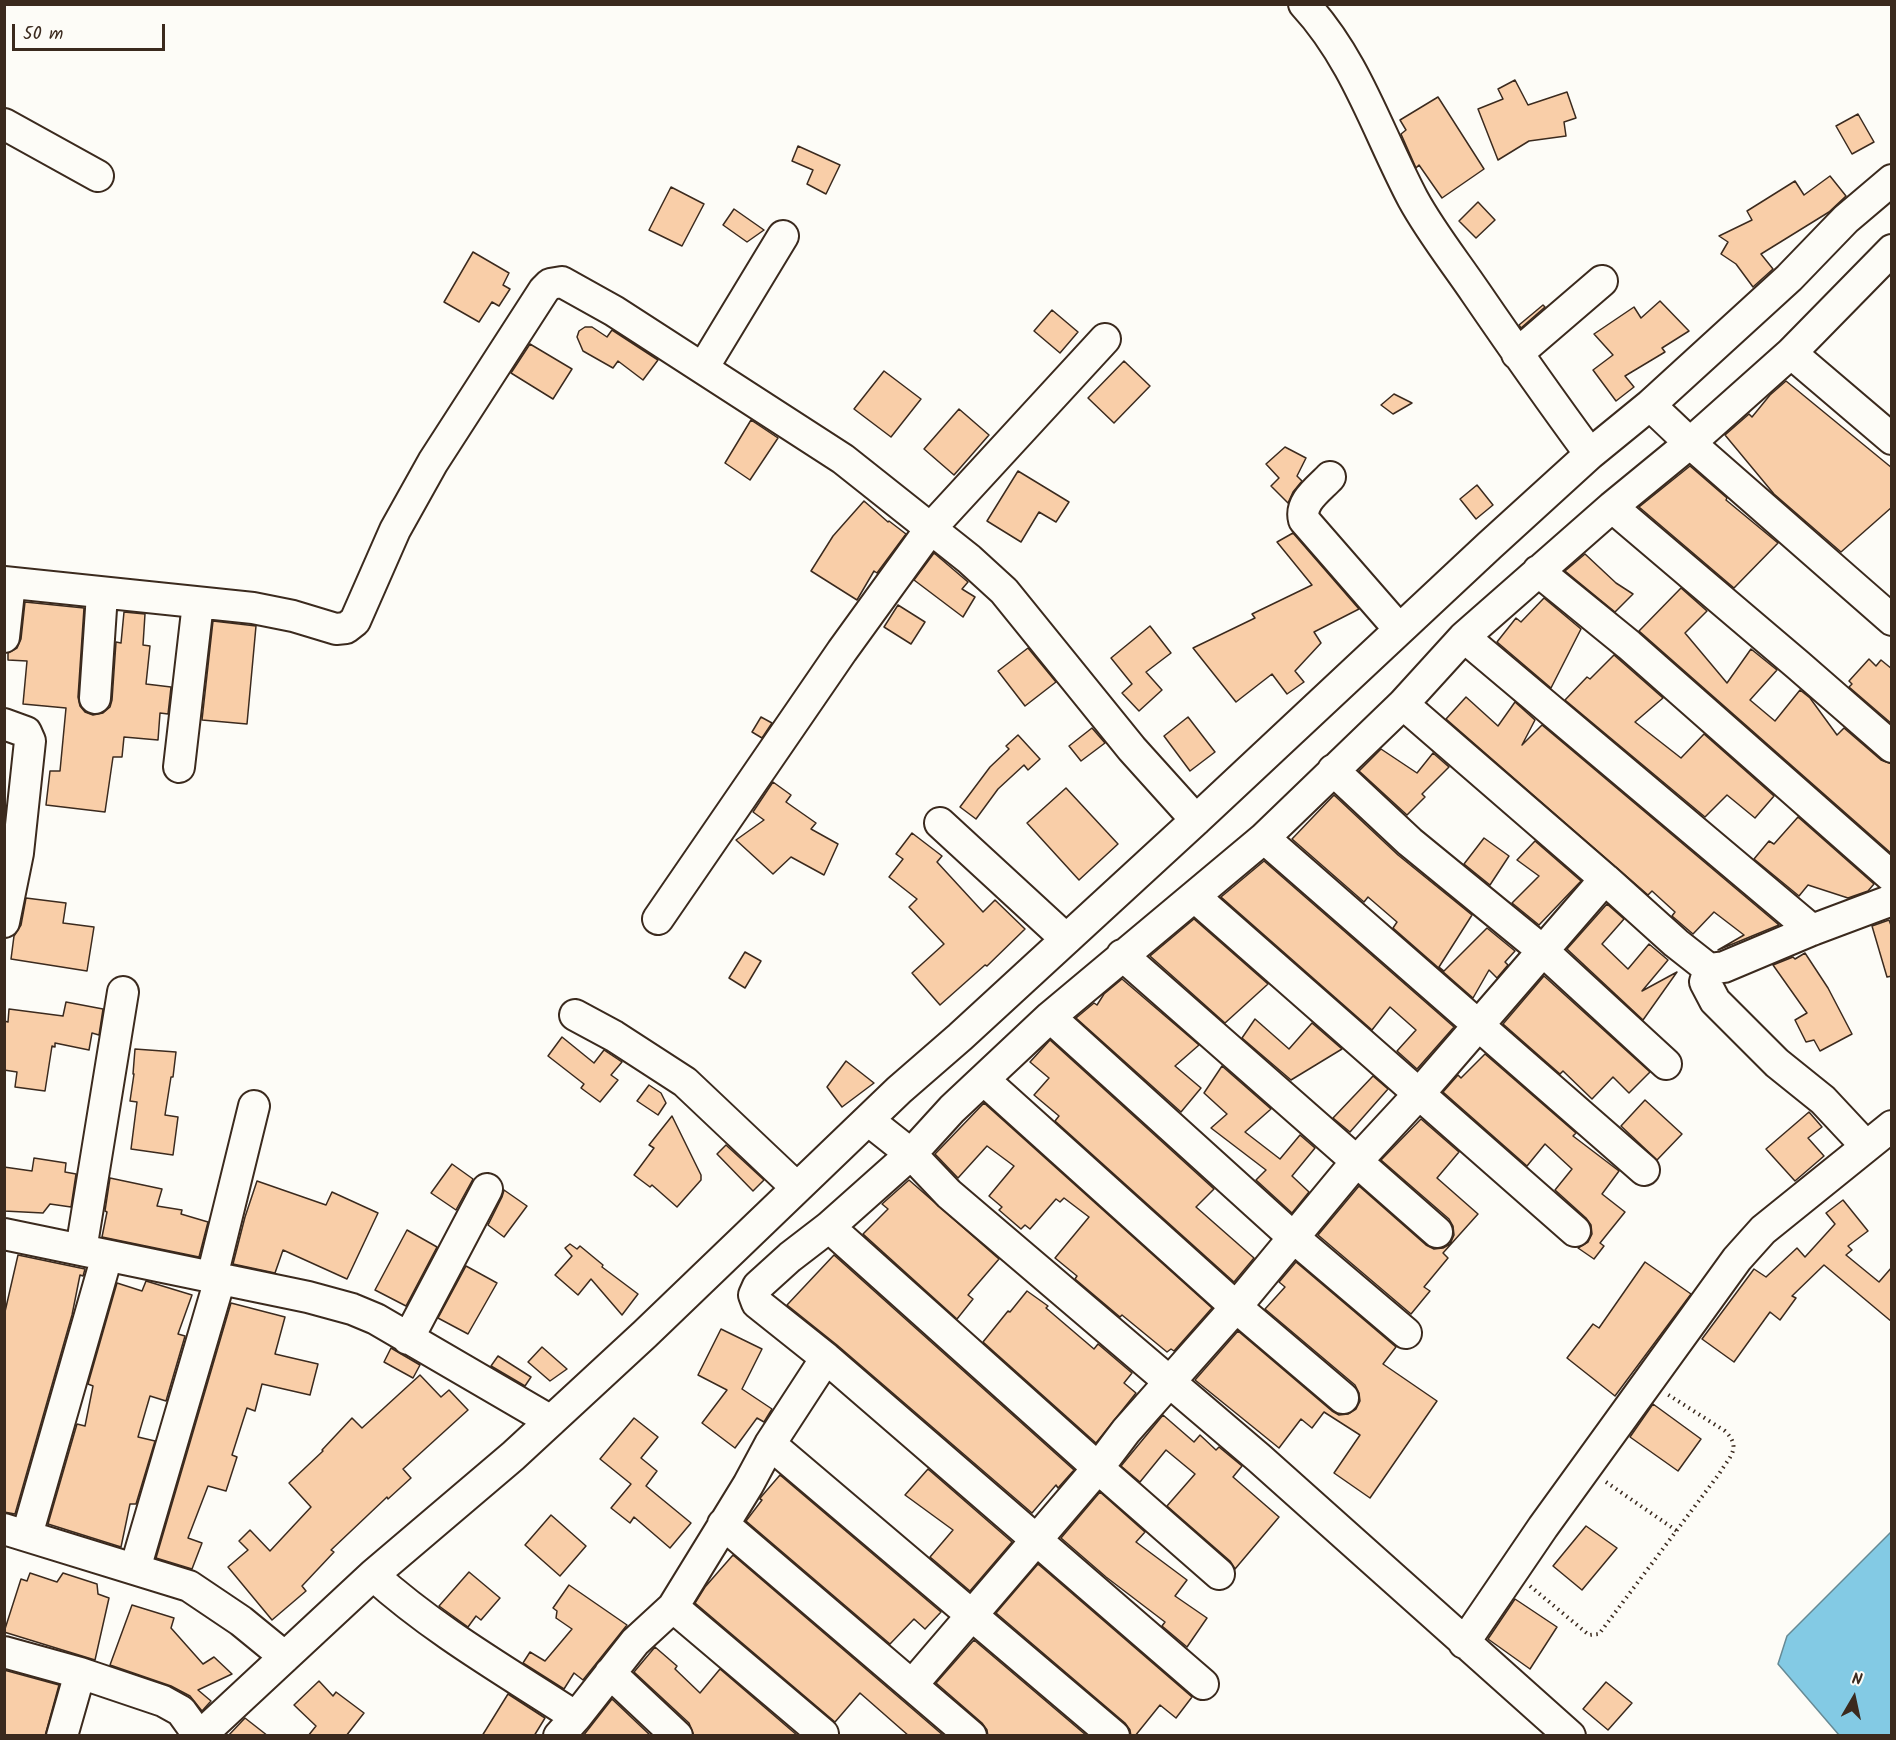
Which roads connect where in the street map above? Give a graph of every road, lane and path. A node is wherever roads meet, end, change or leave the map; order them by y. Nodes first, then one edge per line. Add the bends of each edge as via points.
1 (1304, 4) edge
2 (4, 124) edge
3 (98, 176) dead end
4 (1892, 180) edge
5 (783, 236) dead end
6 (1889, 258) edge
7 (1602, 281) dead end
8 (1105, 339) dead end
9 (1791, 353) junction
10 (1517, 354) junction
11 (703, 368) junction
12 (1653, 407) junction
13 (1685, 437) junction
14 (1892, 439) edge
15 (1590, 454) junction
16 (1330, 477) dead end
17 (1612, 507) junction
18 (931, 528) junction
19 (1538, 571) junction
20 (7, 583) edge
21 (102, 594) junction
22 (198, 603) junction
23 (1892, 620) edge
24 (1399, 629) junction
25 (4, 636) edge
26 (1464, 637) junction
27 (95, 698) dead end
28 (1403, 704) junction
29 (4, 724) edge
30 (1892, 747) edge
31 (179, 767) dead end
32 (1333, 770) junction
33 (1196, 820) junction
34 (940, 823) dead end
35 (1264, 838) junction
36 (1892, 877) edge
37 (1605, 879) junction
38 (1195, 897) junction
39 (1892, 900) edge
40 (658, 920) dead end
41 (4, 922) edge
42 (1812, 930) junction
43 (1066, 939) junction
44 (1542, 950) junction
45 (1122, 955) junction
46 (1709, 969) junction
47 (123, 992) dead end
48 (575, 1015) dead end
49 (1050, 1017) junction
50 (1479, 1024) junction
51 (1666, 1064) dead end
52 (984, 1080) junction
53 (1418, 1095) junction
54 (254, 1106) dead end
55 (1892, 1126) edge
56 (888, 1135) junction
57 (1866, 1146) junction
58 (1356, 1162) junction
59 (1644, 1170) dead end
60 (796, 1187) junction
61 (487, 1189) dead end
62 (829, 1227) junction
63 (1575, 1231) dead end
64 (1437, 1232) dead end
65 (1294, 1238) junction
66 (7, 1243) edge
67 (94, 1253) junction
68 (716, 1266) junction
69 (216, 1278) junction
70 (1236, 1306) junction
71 (766, 1311) junction
72 (1406, 1333) dead end
73 (408, 1339) junction
74 (826, 1358) junction
75 (1169, 1382) junction
76 (1648, 1383) junction
77 (1342, 1398) dead end
78 (551, 1421) junction
79 (770, 1444) junction
80 (1098, 1468) junction
81 (1585, 1468) junction
82 (723, 1524) junction
83 (1677, 1531) junction
84 (16, 1532) edge
85 (1035, 1539) junction
86 (135, 1569) junction
87 (1513, 1572) junction
88 (1219, 1574) dead end
89 (373, 1575) junction
90 (673, 1607) junction
91 (973, 1615) junction
92 (1464, 1643) junction
93 (4, 1652) edge
94 (285, 1657) junction
95 (80, 1673) junction
96 (610, 1673) junction
97 (1203, 1684) dead end
98 (912, 1685) junction
99 (568, 1726) edge
100 (824, 1734) dead end
101 (62, 1736) edge
102 (200, 1736) edge
103 (677, 1736) edge
104 (971, 1736) edge
105 (1114, 1736) edge
106 (1570, 1736) edge

1 - 10 street via 1332,39 1428,223
2 - 3 street
4 - 12 street via 1846,219
5 - 11 street
6 - 9 street
7 - 10 street
8 - 18 street
9 - 13 street
9 - 14 street
10 - 15 street
11 - 18 street via 843,459
11 - 22 street via 614,310 562,282 550,284 433,462 395,530 352,624 336,629 270,610
12 - 13 street
12 - 15 street
13 - 17 street
13 - 23 street
15 - 24 street
16 - 24 street via 1305,504 1304,520
17 - 19 street
17 - 30 street
18 - 33 street via 1004,591 1132,749
18 - 40 street
19 - 26 street
19 - 36 street via 1629,645
20 - 21 street
20 - 25 street
21 - 22 street
21 - 27 street
22 - 31 street
24 - 33 street
26 - 28 street
26 - 42 street
28 - 32 street
28 - 37 street
29 - 41 street via 26,732 30,741 18,853
32 - 35 street
32 - 44 street via 1410,842
33 - 43 street
34 - 43 street
35 - 38 street
35 - 50 street
37 - 44 street
37 - 46 street
38 - 45 street
38 - 53 street
39 - 42 street
42 - 46 street via 1724,967
43 - 56 street
44 - 50 street
44 - 51 street
45 - 49 street
45 - 58 street
46 - 57 street via 1705,982 1715,1001 1777,1063 1823,1100
47 - 67 street
48 - 60 street via 685,1082
49 - 52 street
49 - 65 street
50 - 53 street
50 - 59 street
52 - 56 street via 952,1109
52 - 70 street
53 - 58 street
53 - 63 street
54 - 69 street
55 - 57 street
56 - 60 street
56 - 62 street
56 - 75 street via 949,1194
57 - 76 street via 1763,1230 1737,1259
58 - 64 street
58 - 65 street
60 - 68 street
61 - 73 street
62 - 71 street via 758,1286 754,1297
62 - 80 street
65 - 70 street
65 - 72 street
66 - 67 street
67 - 69 street
67 - 84 street
68 - 71 street via 747,1299
68 - 78 street
69 - 73 street via 352,1309
69 - 86 street
70 - 75 street
70 - 77 street
71 - 74 street
73 - 78 street
74 - 79 street
74 - 85 street
75 - 80 street
75 - 92 street
76 - 81 street
76 - 83 path via 1725,1431 1734,1443 1719,1474
78 - 89 street
79 - 82 street
79 - 91 street
80 - 85 street
80 - 88 street
81 - 83 path
81 - 87 street
82 - 90 street
82 - 98 street
83 - 87 path via 1597,1635 1589,1635
84 - 86 street
85 - 91 street
85 - 97 street
86 - 94 street via 195,1590
87 - 92 street
89 - 94 street
89 - 99 street
90 - 96 street via 635,1642
90 - 100 street
91 - 98 street
91 - 105 street
92 - 106 street
93 - 95 street
94 - 102 street
95 - 101 street
95 - 102 street via 175,1707
96 - 99 street
96 - 103 street
98 - 104 street

